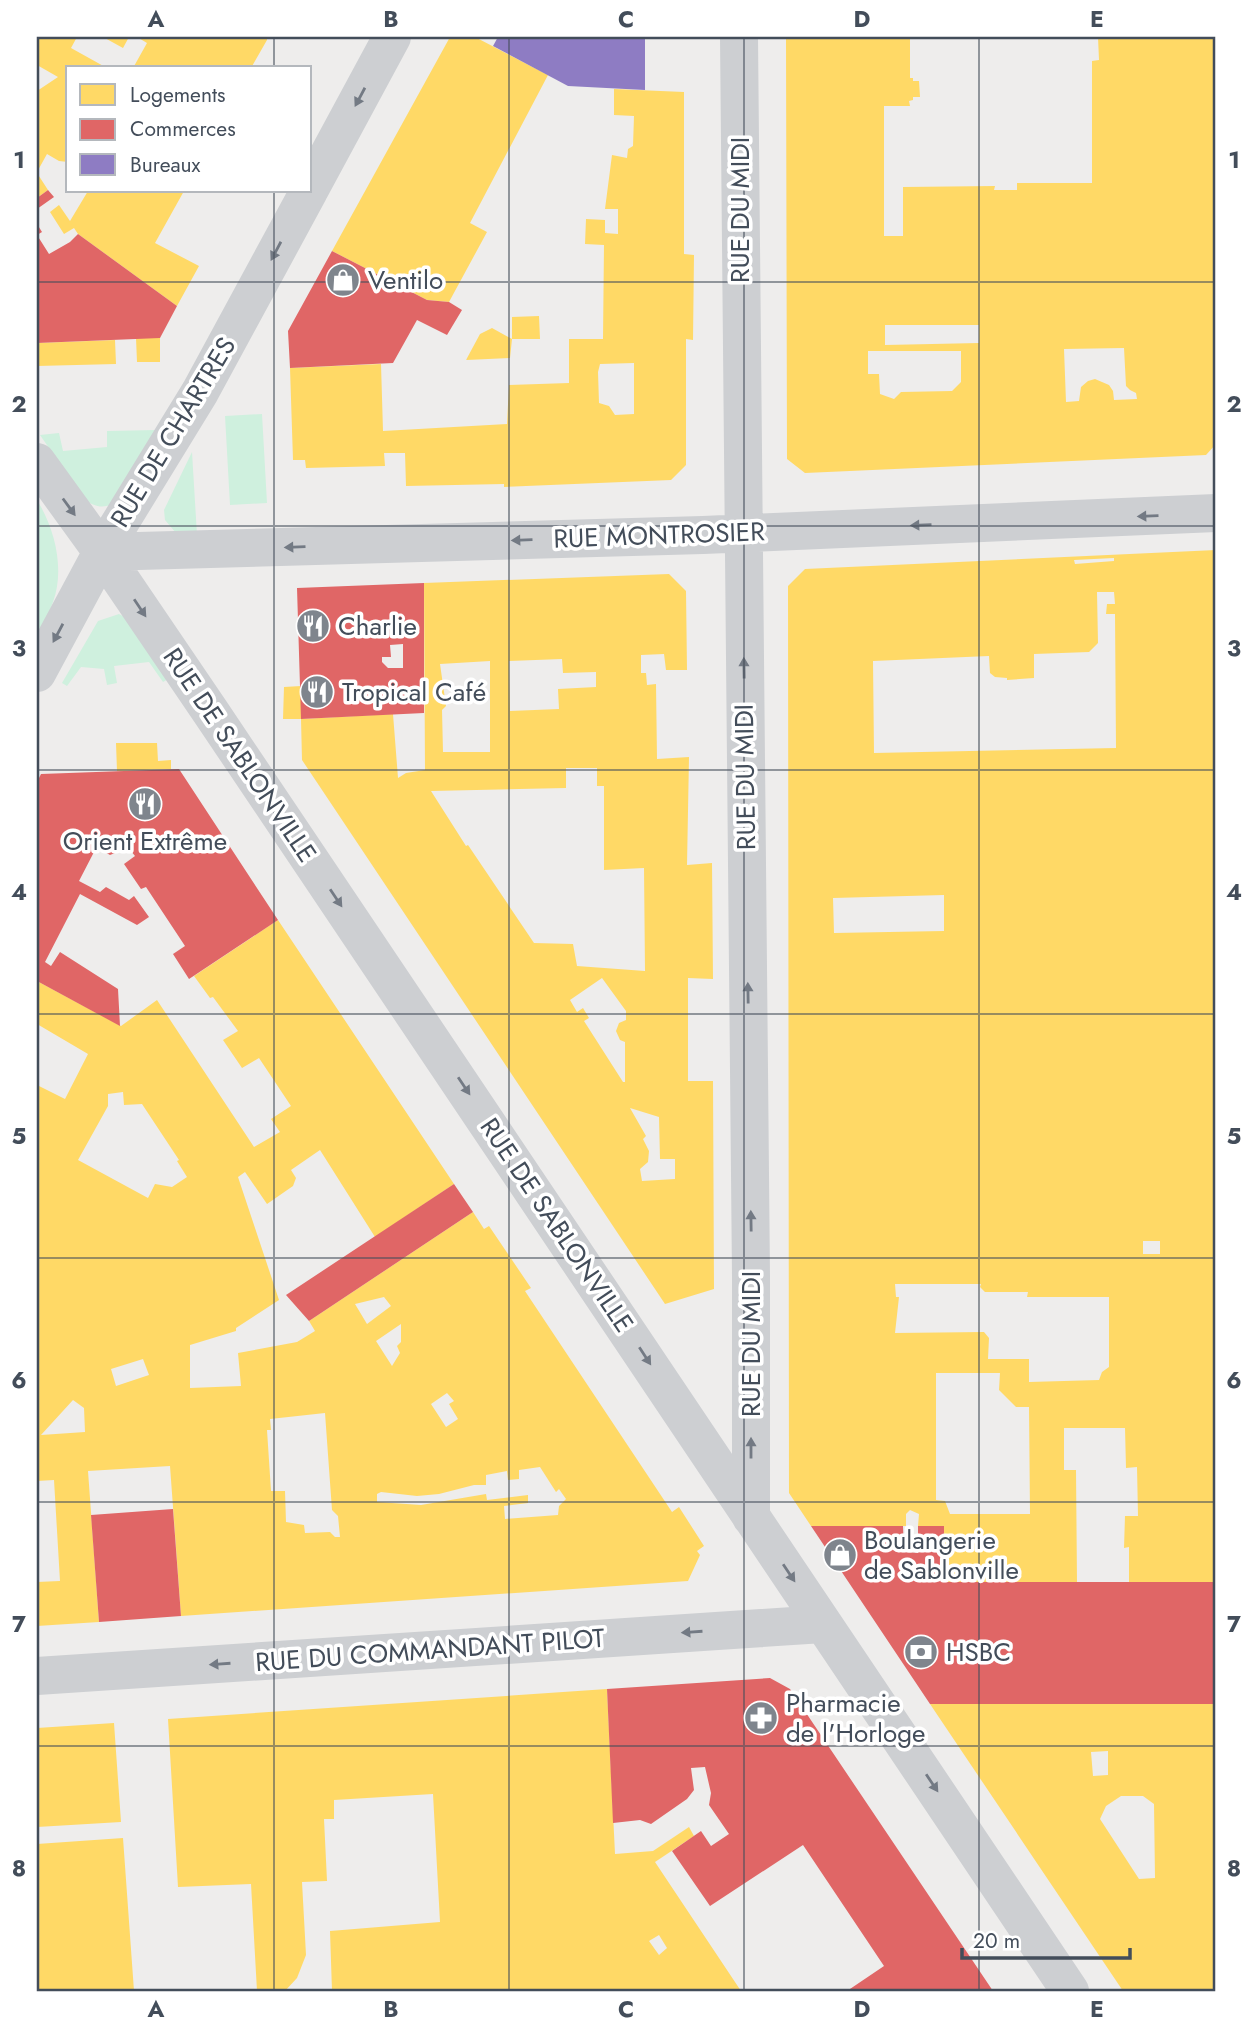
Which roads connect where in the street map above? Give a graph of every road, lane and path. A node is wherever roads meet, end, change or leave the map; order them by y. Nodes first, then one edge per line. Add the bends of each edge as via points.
1 (392, 37) edge
2 (739, 37) edge
3 (312, 184) edge
4 (308, 192) edge
5 (37, 462) edge
6 (1216, 513) edge
7 (743, 533) junction
8 (102, 551) junction
9 (37, 673) edge
10 (751, 1517) junction
11 (823, 1624) junction
12 (37, 1676) edge
13 (1070, 1991) edge

1 -> 3 street, RUE DE CHARTRES
2 - 7 street, RUE DU MIDI
4 -> 8 street, RUE DE CHARTRES via 200,392
5 -> 8 street, RUE DE SABLONVILLE
6 -> 7 street, RUE MONTROSIER
7 -> 8 street, RUE MONTROSIER
10 -> 7 street, RUE DU MIDI
8 -> 9 street, RUE DE CHARTRES
8 -> 10 street, RUE DE SABLONVILLE
10 -> 11 street, RUE DE SABLONVILLE
11 -> 12 street, RUE DU COMMANDANT PILOT
11 -> 13 street, RUE DE SABLONVILLE

